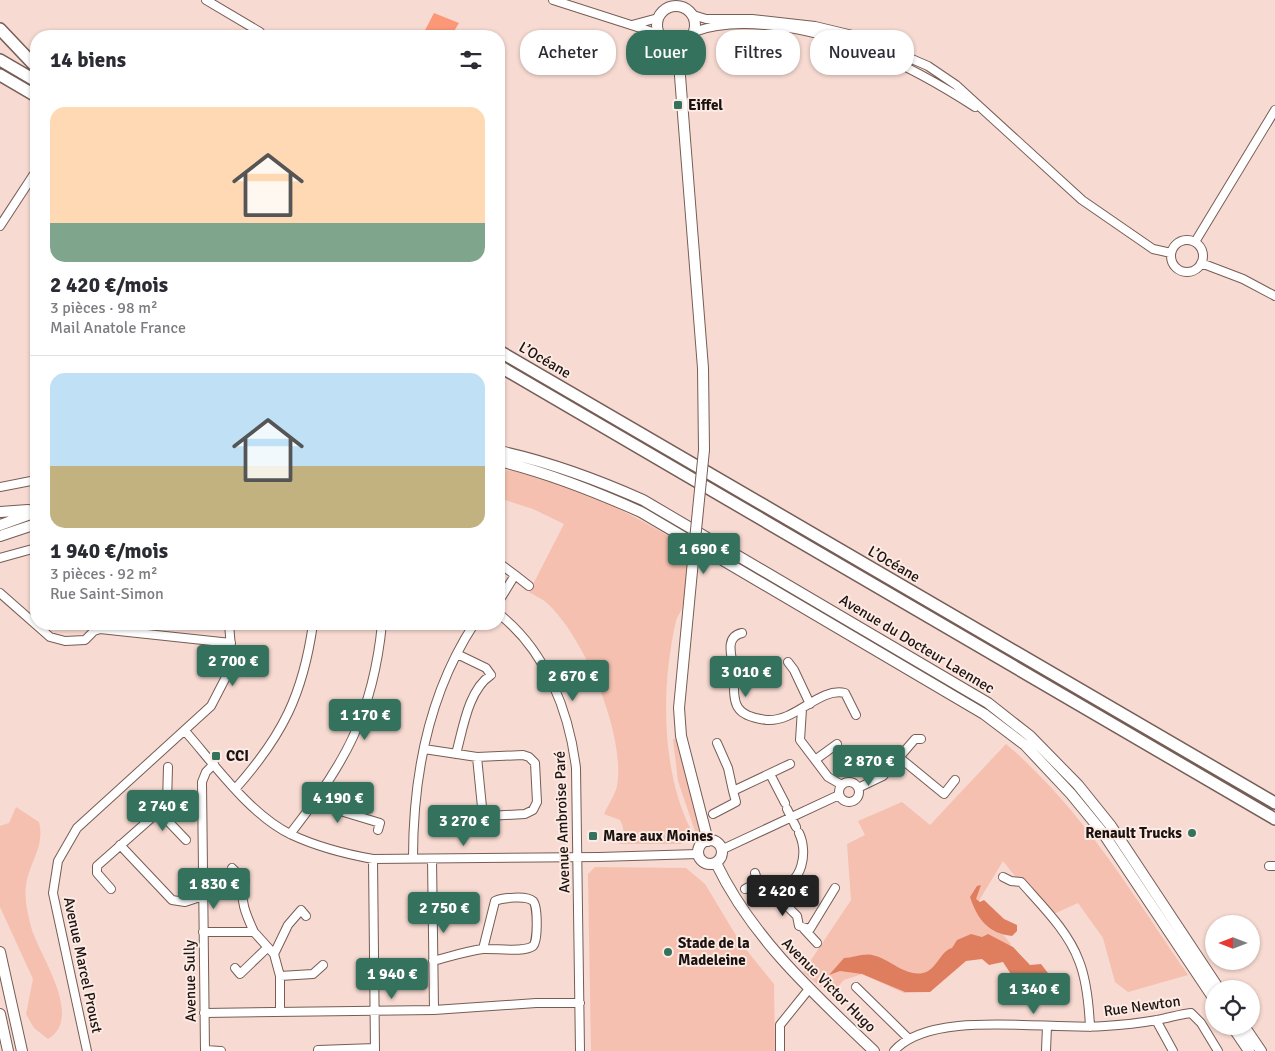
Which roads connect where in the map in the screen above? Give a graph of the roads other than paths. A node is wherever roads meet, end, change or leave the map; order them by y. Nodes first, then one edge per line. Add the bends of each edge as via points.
1 (206, 0) edge
2 (553, 0) edge
3 (682, 4) edge
4 (664, 9) edge
5 (693, 15) junction
6 (628, 26) junction
7 (0, 29) edge
8 (257, 30) edge
9 (644, 30) edge
10 (660, 30) edge
11 (694, 30) edge
12 (699, 30) edge
13 (810, 33) edge
14 (0, 60) edge
15 (30, 61) edge
16 (914, 67) edge
17 (914, 70) edge
18 (925, 70) dead end
19 (0, 75) edge
20 (680, 76) edge
21 (30, 78) edge
22 (30, 92) edge
23 (1275, 110) edge
24 (994, 120) junction
25 (30, 180) edge
26 (0, 226) edge
27 (1195, 242) junction
28 (1171, 253) junction
29 (1201, 263) junction
30 (1275, 296) edge
31 (505, 354) edge
32 (505, 370) edge
33 (505, 452) edge
34 (505, 462) edge
35 (30, 481) edge
36 (0, 487) edge
37 (30, 510) edge
38 (0, 512) edge
39 (30, 512) edge
40 (0, 525) edge
41 (30, 526) edge
42 (0, 536) edge
43 (30, 550) edge
44 (0, 558) edge
45 (505, 568) edge
46 (515, 575) junction
47 (529, 586) dead end
48 (505, 591) edge
49 (0, 593) edge
50 (30, 619) edge
51 (505, 620) edge
52 (43, 630) edge
53 (97, 630) edge
54 (109, 630) edge
55 (230, 630) edge
56 (312, 630) edge
57 (381, 630) edge
58 (471, 630) edge
59 (742, 633) dead end
60 (231, 643) junction
61 (457, 654) junction
62 (788, 662) dead end
63 (806, 707) junction
64 (856, 715) dead end
65 (185, 731) junction
66 (921, 738) dead end
67 (717, 743) dead end
68 (837, 744) dead end
69 (424, 749) junction
70 (456, 754) junction
71 (477, 757) junction
72 (900, 758) junction
73 (815, 760) junction
74 (214, 764) junction
75 (790, 764) dead end
76 (168, 767) dead end
77 (770, 774) junction
78 (955, 780) dead end
79 (842, 785) junction
80 (236, 788) junction
81 (858, 788) junction
82 (733, 791) junction
83 (839, 795) junction
84 (1275, 803) edge
85 (314, 804) junction
86 (163, 810) junction
87 (449, 810) dead end
88 (713, 814) dead end
89 (483, 817) junction
90 (791, 818) junction
91 (1275, 819) edge
92 (378, 830) dead end
93 (290, 834) junction
94 (186, 840) dead end
95 (708, 840) junction
96 (120, 846) junction
97 (722, 850) junction
98 (698, 854) junction
99 (413, 858) junction
100 (578, 858) junction
101 (373, 859) junction
102 (432, 859) junction
103 (716, 863) junction
104 (232, 868) dead end
105 (755, 873) dead end
106 (1003, 877) dead end
107 (758, 882) junction
108 (778, 887) junction
109 (835, 888) dead end
110 (111, 889) dead end
111 (745, 889) dead end
112 (203, 896) junction
113 (306, 916) dead end
114 (804, 929) junction
115 (204, 932) junction
116 (254, 932) junction
117 (817, 943) dead end
118 (267, 948) junction
119 (483, 949) junction
120 (0, 952) edge
121 (274, 954) junction
122 (433, 961) junction
123 (323, 965) dead end
124 (235, 968) dead end
125 (280, 976) junction
126 (1213, 980) edge
127 (1205, 985) edge
128 (856, 987) dead end
129 (809, 989) junction
130 (580, 1003) junction
131 (434, 1010) junction
132 (375, 1011) junction
133 (280, 1012) junction
134 (204, 1013) junction
135 (0, 1014) edge
136 (1156, 1020) junction
137 (1047, 1026) junction
138 (1090, 1027) junction
139 (1238, 1035) edge
140 (1250, 1035) edge
141 (910, 1039) junction
142 (318, 1048) edge
143 (375, 1050) edge
144 (8, 1051) edge
145 (22, 1051) edge
146 (87, 1051) edge
147 (205, 1051) edge
148 (220, 1051) edge
149 (580, 1051) edge
150 (780, 1051) edge
151 (874, 1051) edge
152 (894, 1051) edge
153 (1046, 1051) edge
154 (1173, 1051) edge
155 (1218, 1051) edge
156 (1249, 1051) edge
157 (1261, 1051) edge

1 - 8 street
2 - 6 street
3 - 4 main road
3 - 5 main road
4 - 6 street
4 - 10 main road
5 - 11 main road
5 - 24 street via 706,19 752,19 808,25 861,37 928,66 956,85
6 - 9 street
7 - 15 highway
12 - 13 street via 748,24
14 - 21 highway
16 - 18 street
17 - 24 street
19 - 22 highway
20 - 95 main road, bridge via 703,368 704,450 679,695 681,736
23 - 27 street
24 - 28 street via 1082,200 1153,248
25 - 26 street
27 - 28 street via 1180,241
27 - 29 street via 1203,254
28 - 29 street via 1172,263 1179,271 1194,270
29 - 30 street
31 - 84 highway, L’Océane
32 - 91 highway, L’Océane
33 - 126 main road, Avenue du Docteur Laennec via 583,474 643,500 988,703 1030,736 1078,785 1111,826
34 - 127 main road, Avenue du Docteur Laennec via 538,470 641,512 984,714 1024,745 1104,833
35 - 36 street
37 - 38 main road
39 - 40 main road
41 - 42 main road
43 - 44 street
45 - 46 street
46 - 47 street
46 - 48 street
49 - 50 street
51 - 100 street, Avenue Ambroise Paré via 541,662 566,716 576,768
52 - 53 street via 65,641 85,640
54 - 60 street
55 - 60 street, Avenue Marcel Proust
56 - 80 street via 306,666 288,715 275,740
57 - 85 street via 365,709 344,757
58 - 61 street
59 - 63 street via 731,641 730,650 734,672 732,694 740,710 748,716 769,720
60 - 65 street, Avenue Marcel Proust via 232,659 211,706
61 - 69 street via 433,711
61 - 70 street via 486,668 491,675 482,681 474,696
62 - 63 street via 794,670
63 - 64 street via 838,691 845,693
63 - 73 street via 800,740
65 - 74 street
65 - 146 street, Avenue Marcel Proust via 77,828 58,861 53,893
66 - 72 street via 915,739
67 - 82 street via 728,768
68 - 73 street
69 - 70 street
69 - 99 street via 415,800
70 - 71 street
71 - 89 street
71 - 89 street via 523,755 535,763 537,802 533,810 525,814
72 - 78 street via 944,794
72 - 81 street via 882,776
73 - 79 street via 828,777
74 - 80 street
74 - 112 street, Avenue Sully via 202,782
75 - 77 street
76 - 86 street via 167,803
77 - 82 street
77 - 90 street
79 - 81 street via 849,782
79 - 83 street
80 - 93 street via 259,812
81 - 83 street via 859,795 852,802 845,802
82 - 88 street via 736,802
83 - 90 street
85 - 92 street via 380,823
85 - 93 street
86 - 94 street via 166,819
86 - 96 street
87 - 89 street via 450,818
90 - 97 street
90 - 108 street via 804,851 800,870 794,879 786,886
93 - 101 street via 324,848
95 - 97 main road via 718,844
95 - 98 main road via 699,847
96 - 110 street via 99,862 96,870
96 - 112 street via 172,900 185,902
97 - 103 main road
98 - 100 street
98 - 103 main road via 705,863
99 - 101 street
99 - 102 street
100 - 102 street
100 - 130 street, Avenue Ambroise Paré
101 - 132 street
102 - 122 street
103 - 129 main road, Avenue Victor Hugo via 765,940
104 - 116 street via 245,881 243,901
105 - 107 street
106 - 138 street via 1021,882 1064,934 1079,960
107 - 108 street
107 - 111 street
108 - 114 street via 785,904
109 - 114 street via 810,929
112 - 115 street, Avenue Sully
113 - 121 street via 301,910 288,925
114 - 117 street
115 - 116 street
115 - 134 street, Avenue Sully
116 - 118 street
118 - 121 street
118 - 124 street via 240,974
119 - 119 street via 526,949 533,946 537,940 533,901 528,898 495,901
119 - 122 street
120 - 145 main road
121 - 125 street
122 - 131 street
123 - 125 street via 312,974
125 - 133 street
128 - 141 street
129 - 150 street via 780,1025
129 - 151 main road, Avenue Victor Hugo
130 - 131 street
130 - 149 street, Avenue Ambroise Paré
131 - 132 street
132 - 133 street
132 - 143 street
133 - 134 street
134 - 147 street, Avenue Sully
135 - 144 main road
136 - 138 street, Rue Newton
136 - 154 street
136 - 155 street, Rue Newton via 1191,1013
137 - 138 street, Rue Newton
137 - 141 street, Rue Newton via 964,1025 931,1030
137 - 153 street
139 - 156 main road
140 - 157 main road
141 - 152 street, Rue Newton
142 - 143 street
147 - 148 street

